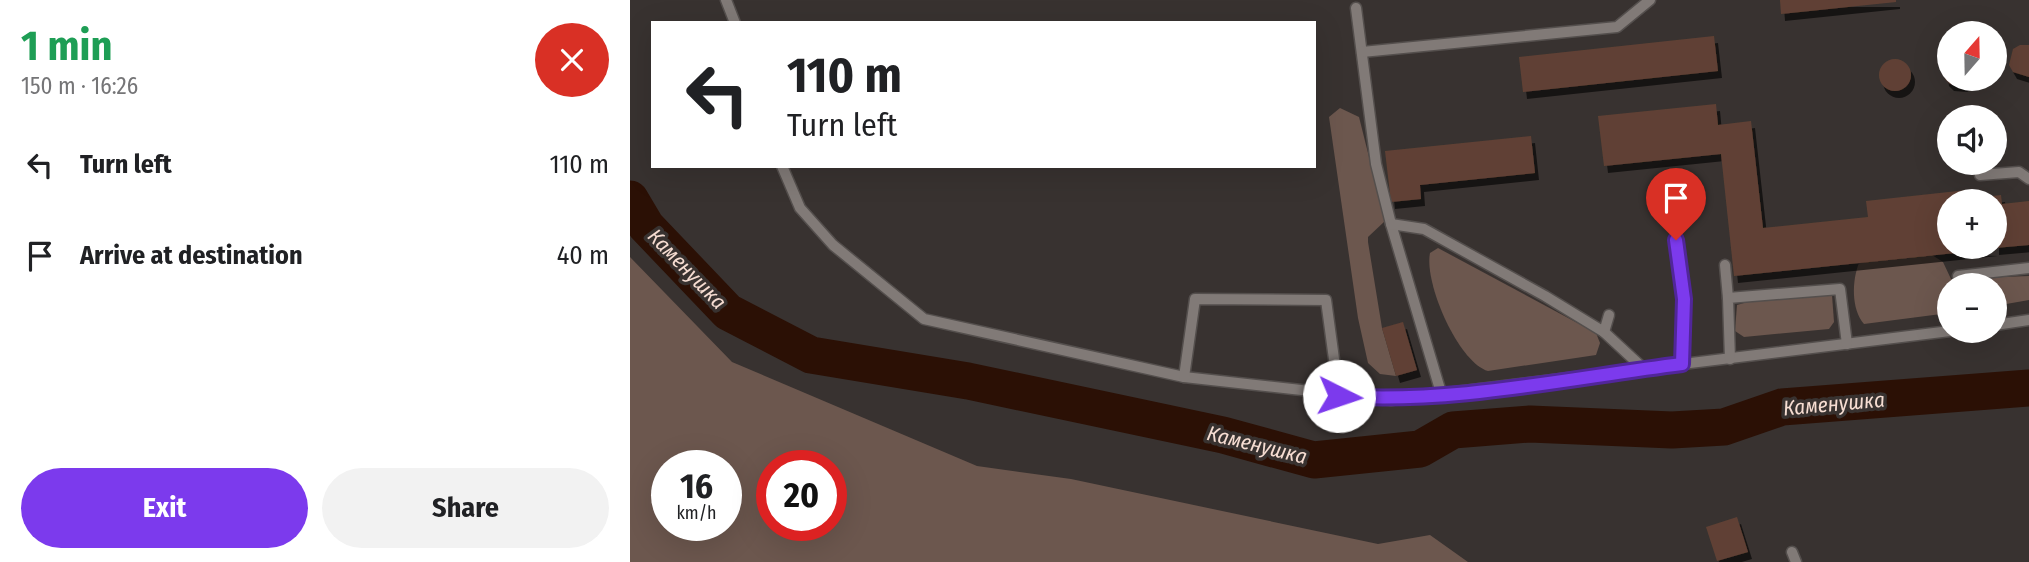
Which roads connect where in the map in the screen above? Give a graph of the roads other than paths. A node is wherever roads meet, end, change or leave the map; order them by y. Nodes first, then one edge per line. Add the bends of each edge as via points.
1 (726, 0) edge
2 (1650, 0) edge
3 (1356, 8) dead end
4 (734, 21) edge
5 (1362, 52) junction
6 (783, 168) edge
7 (2007, 173) edge
8 (2029, 178) edge
9 (1391, 224) junction
10 (1676, 240) dead end
11 (1725, 265) dead end
12 (2029, 268) edge
13 (1985, 273) edge
14 (1728, 298) junction
15 (1609, 316) dead end
16 (2029, 320) edge
17 (2007, 323) edge
18 (1604, 332) junction
19 (1937, 333) edge
20 (1847, 344) junction
21 (1730, 359) junction
22 (1682, 364) junction
23 (1644, 369) junction
24 (1184, 377) junction
25 (1339, 396) junction
26 (1442, 396) junction

1 - 4 lane
2 - 5 lane via 1618,27
3 - 5 lane
5 - 9 lane via 1376,164
6 - 24 lane via 800,208 833,245 924,319
7 - 8 lane
9 - 18 lane via 1424,229
9 - 26 lane
10 - 22 lane via 1684,299
11 - 14 lane
12 - 13 lane
14 - 20 lane via 1840,289
14 - 21 lane
15 - 18 lane
16 - 17 lane
18 - 23 lane
19 - 20 lane
20 - 21 lane
21 - 22 lane
22 - 23 lane
23 - 26 lane
24 - 25 lane
24 - 25 lane via 1195,299 1326,300
25 - 26 lane via 1391,400

